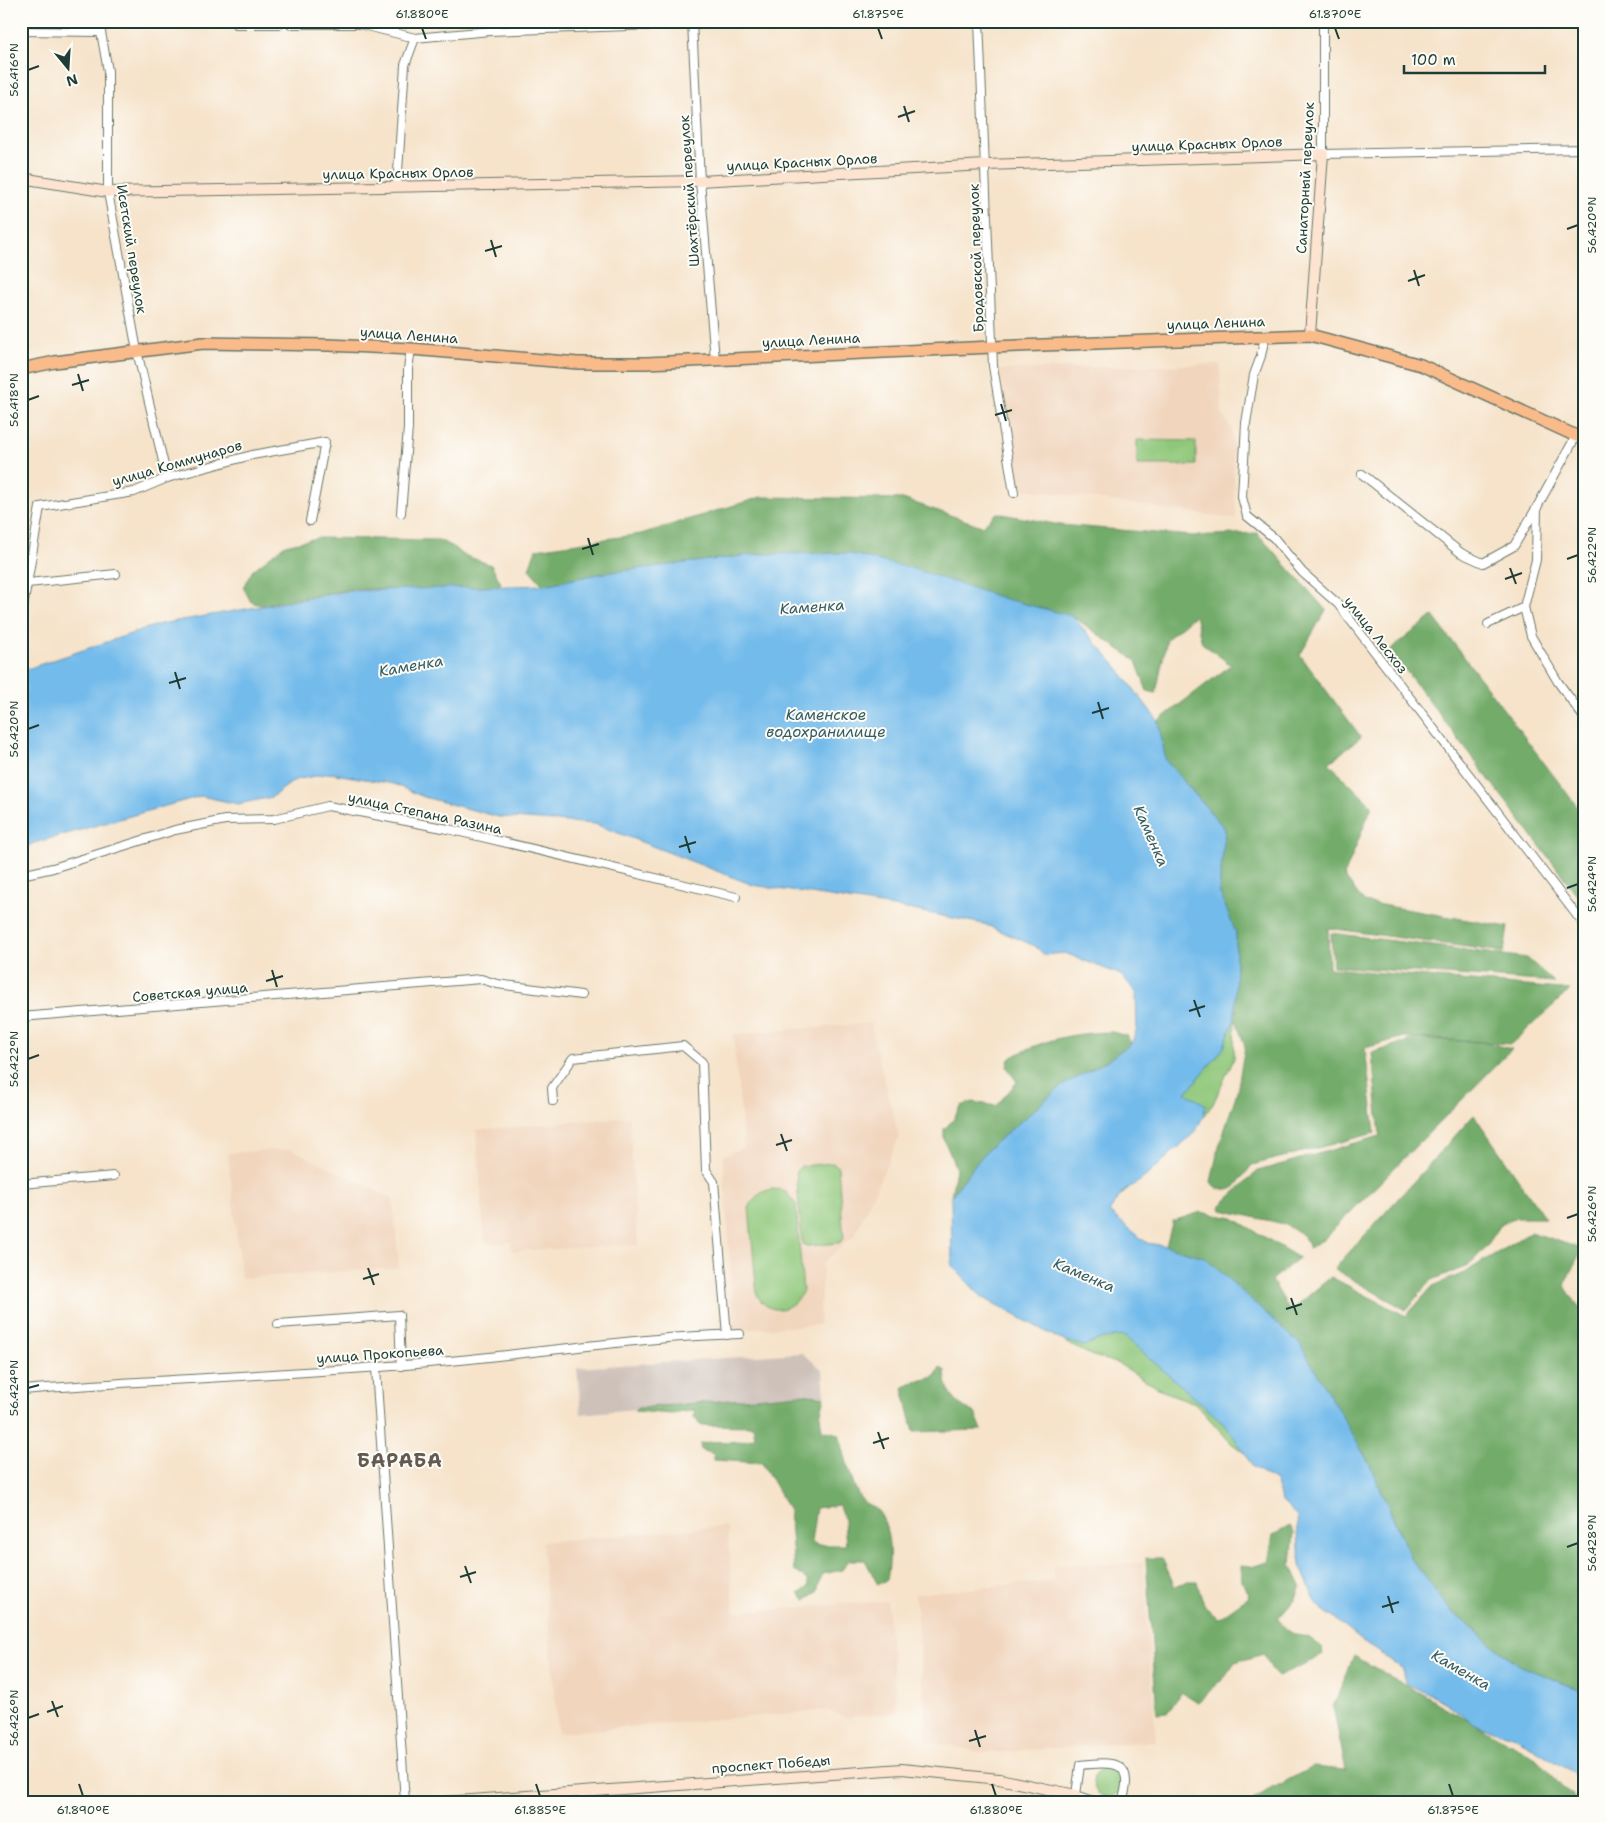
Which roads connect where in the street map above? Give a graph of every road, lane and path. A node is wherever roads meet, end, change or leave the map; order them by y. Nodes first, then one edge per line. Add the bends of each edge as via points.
1 (99, 21) edge
2 (235, 21) edge
3 (490, 21) edge
4 (770, 21) edge
5 (979, 21) edge
6 (1323, 21) edge
7 (359, 23) edge
8 (692, 23) edge
9 (21, 31) edge
10 (490, 31) junction
11 (102, 32) junction
12 (415, 38) junction
13 (1585, 149) edge
14 (1323, 154) junction
15 (986, 166) junction
16 (21, 178) edge
17 (700, 181) junction
18 (396, 187) junction
19 (108, 192) junction
20 (1310, 335) junction
21 (1265, 336) junction
22 (992, 347) junction
23 (411, 349) junction
24 (137, 351) junction
25 (715, 360) junction
26 (21, 369) edge
27 (1581, 438) edge
28 (1362, 474) dead end
29 (167, 478) junction
30 (1014, 493) dead end
31 (1537, 507) junction
32 (401, 513) dead end
33 (310, 520) dead end
34 (116, 574) dead end
35 (28, 583) junction
36 (1524, 607) junction
37 (21, 620) edge
38 (1488, 624) dead end
39 (1585, 719) edge
40 (21, 875) edge
41 (736, 897) dead end
42 (1585, 926) edge
43 (580, 995) dead end
44 (21, 1017) edge
45 (553, 1101) dead end
46 (114, 1176) dead end
47 (21, 1184) edge
48 (278, 1324) dead end
49 (727, 1334) junction
50 (740, 1334) dead end
51 (401, 1366) junction
52 (376, 1368) junction
53 (21, 1390) edge
54 (1076, 1795) junction
55 (405, 1802) edge
56 (444, 1802) edge
57 (1097, 1802) edge
58 (1122, 1802) edge

1 - 11 street, Исетский переулок
2 - 7 street via 236,24
3 - 10 street
4 - 8 street
5 - 15 street, Бродовской переулок
6 - 14 street, Санаторный переулок
7 - 12 street
8 - 10 street
8 - 17 street, Шахтёрский переулок
9 - 11 street
10 - 12 street
11 - 19 street, Исетский переулок via 108,72
12 - 18 street via 405,65
13 - 14 street, улица Красных Орлов
14 - 15 street, улица Красных Орлов
14 - 20 street, Санаторный переулок
15 - 17 street, улица Красных Орлов
15 - 22 street, Бродовской переулок
16 - 19 street, улица Красных Орлов
17 - 18 street, улица Красных Орлов
17 - 25 street, Шахтёрский переулок
18 - 19 street, улица Красных Орлов
19 - 24 street, Исетский переулок
20 - 21 main road, улица Ленина
20 - 27 main road, улица Ленина via 1421,365
21 - 22 main road, улица Ленина
21 - 42 street, улица Лесхоз via 1246,423 1242,497 1247,516 1274,538 1302,572 1338,604
22 - 25 main road, улица Ленина
22 - 30 street, Бродовской переулок
23 - 24 main road, улица Ленина via 203,343
23 - 25 main road, улица Ленина via 578,364
23 - 32 street
24 - 26 main road, улица Ленина
24 - 29 street, Исетский переулок
27 - 31 street
28 - 31 street via 1461,553 1484,562 1514,546
29 - 33 street, улица Коммунаров via 252,455 325,442
29 - 35 street, улица Коммунаров via 134,492 40,507
31 - 36 street via 1536,560
34 - 35 street
35 - 37 street, улица Коммунаров
36 - 38 street
36 - 39 street via 1531,636
40 - 41 street, улица Степана Разина via 175,830 225,820 274,819 328,806 448,828
43 - 44 street, Советская улица via 481,979
45 - 49 street via 552,1088 573,1058 684,1046 702,1062 706,1170 714,1182
46 - 47 street
48 - 51 street via 399,1316
49 - 50 street, улица Прокопьева
49 - 51 street, улица Прокопьева
51 - 52 street, улица Прокопьева
52 - 53 street, улица Прокопьева
52 - 55 street
54 - 56 street, проспект Победы via 990,1778 902,1769
54 - 57 street, проспект Победы
54 - 58 street via 1080,1765 1110,1762 1124,1770 1127,1786

